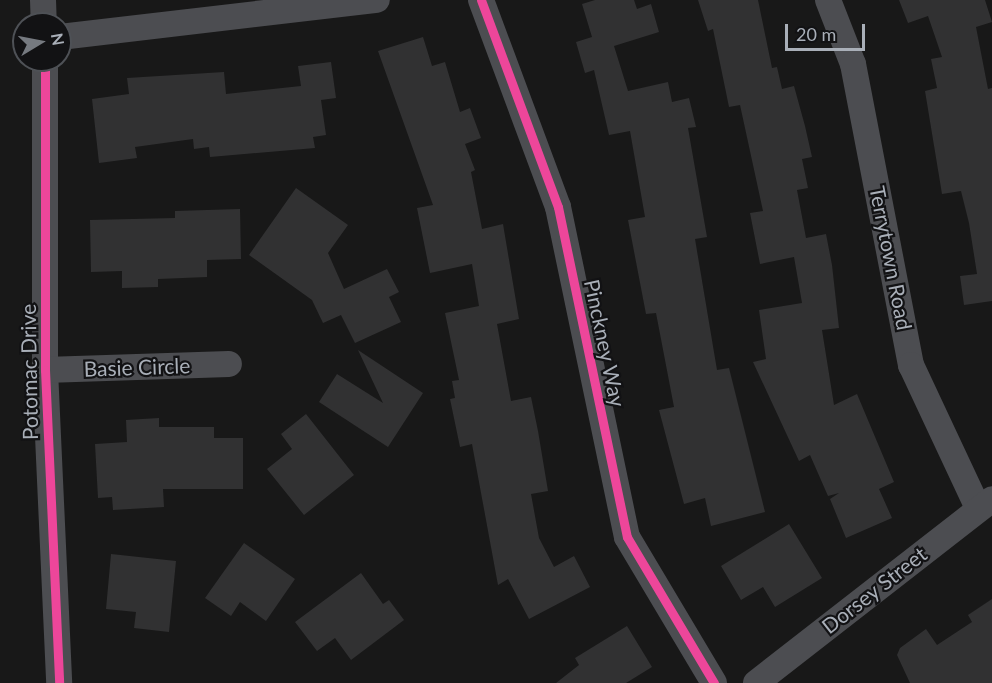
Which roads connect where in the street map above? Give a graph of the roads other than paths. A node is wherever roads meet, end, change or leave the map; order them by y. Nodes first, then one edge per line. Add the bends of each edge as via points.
1 (377, 0) edge
2 (481, 0) edge
3 (828, 0) edge
4 (72, 36) edge
5 (45, 72) edge
6 (229, 364) dead end
7 (45, 370) junction
8 (985, 504) edge
9 (58, 683) edge
10 (714, 683) edge
11 (756, 683) edge

1 - 4 street
2 - 10 street, Pinckney Way via 558,207 627,537
3 - 8 street, Terrytown Road via 853,64 911,365
5 - 7 street, Potomac Drive
6 - 7 street, Basie Circle
7 - 9 street, Potomac Drive
8 - 11 street, Dorsey Street

